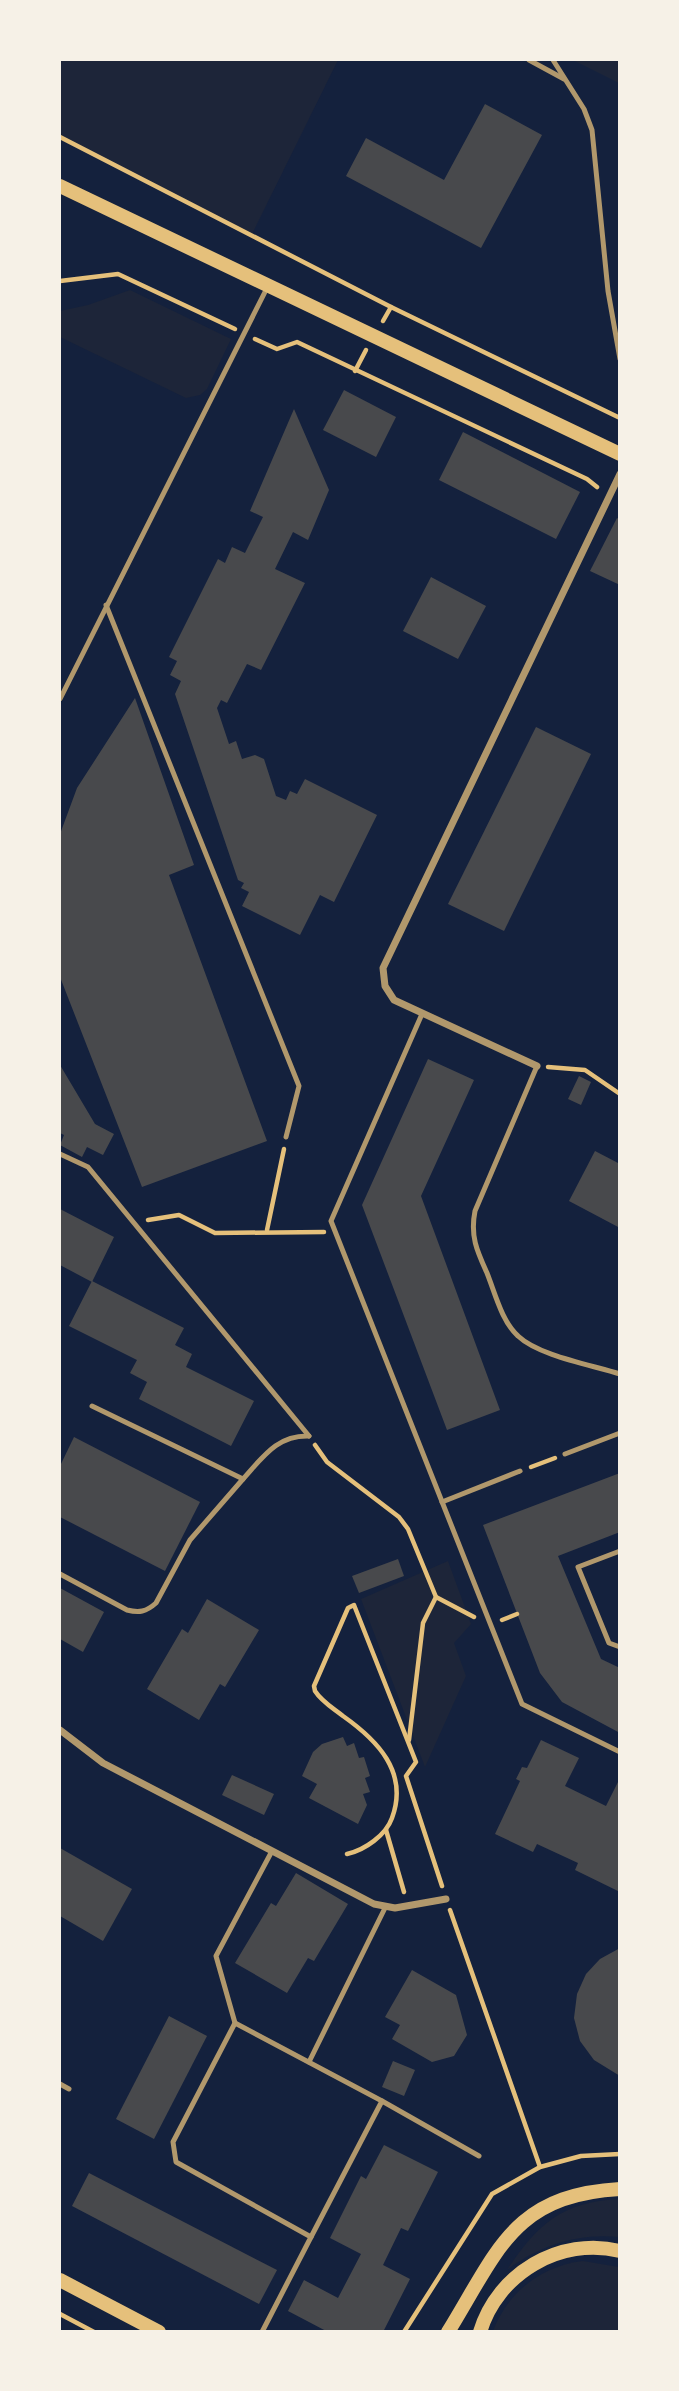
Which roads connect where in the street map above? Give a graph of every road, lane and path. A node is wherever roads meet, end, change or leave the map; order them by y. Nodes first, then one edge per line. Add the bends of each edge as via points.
1 (528, 60) edge
2 (553, 60) edge
3 (567, 80) junction
4 (60, 137) edge
5 (60, 186) edge
6 (60, 281) edge
7 (268, 286) junction
8 (244, 333) junction
9 (620, 359) edge
10 (620, 418) edge
11 (620, 454) edge
12 (620, 474) edge
13 (609, 497) junction
14 (106, 605) junction
15 (60, 699) edge
16 (422, 1014) junction
17 (537, 1066) junction
18 (620, 1094) edge
19 (286, 1137) joint
20 (60, 1154) edge
21 (134, 1223) junction
22 (267, 1230) junction
23 (309, 1232) dead end
24 (620, 1374) edge
25 (92, 1405) dead end
26 (620, 1433) edge
27 (309, 1436) junction
28 (565, 1454) joint
29 (520, 1471) joint
30 (243, 1479) junction
31 (442, 1502) junction
32 (620, 1551) edge
33 (60, 1574) edge
34 (436, 1597) junction
35 (491, 1624) junction
36 (620, 1647) edge
37 (60, 1730) edge
38 (409, 1741) junction
39 (620, 1752) edge
40 (386, 1829) junction
41 (272, 1851) junction
42 (347, 1854) dead end
43 (446, 1899) junction
44 (408, 1906) junction
45 (385, 1908) junction
46 (235, 2023) junction
47 (309, 2062) junction
48 (60, 2084) edge
49 (69, 2089) dead end
50 (382, 2101) junction
51 (620, 2154) edge
52 (479, 2156) dead end
53 (540, 2167) junction
54 (620, 2189) edge
55 (310, 2236) junction
56 (620, 2251) edge
57 (60, 2280) edge
58 (60, 2314) edge
59 (452, 2326) edge
60 (94, 2332) edge
61 (159, 2332) edge
62 (262, 2332) edge
63 (404, 2332) edge
64 (480, 2332) edge

1 - 3 lane
2 - 3 lane
3 - 9 lane via 592,130 608,291
4 - 10 path
5 - 7 main road
6 - 8 path via 118,274
7 - 8 lane
7 - 11 main road
8 - 13 path via 277,349 297,342 587,479
8 - 14 lane
12 - 13 street
13 - 16 street via 383,968 385,986 394,1000
14 - 15 lane
14 - 19 lane via 299,1086
16 - 17 street
16 - 31 lane via 331,1221
17 - 18 path via 585,1070
17 - 24 lane via 475,1211 473,1242 517,1336 533,1346
19 - 22 path
20 - 21 lane via 88,1167
21 - 22 path via 179,1215 215,1233
21 - 27 lane
22 - 23 path
25 - 30 lane
26 - 28 lane
27 - 30 lane via 279,1442
27 - 34 path via 327,1462 399,1517
28 - 29 path
29 - 31 lane
30 - 33 lane via 190,1540 150,1608 139,1613 127,1610
31 - 35 lane
32 - 36 lane via 578,1567 609,1643
34 - 35 path
34 - 38 path via 423,1623
35 - 39 lane via 522,1704
37 - 41 street via 103,1763
38 - 40 path via 357,1607 352,1605 314,1686 319,1698 369,1734 388,1760 397,1797
38 - 43 path via 416,1766 406,1776
40 - 42 path
40 - 44 path
41 - 45 street
41 - 46 lane via 216,1956
43 - 44 street
43 - 53 path
44 - 45 street
45 - 47 lane
46 - 47 lane
46 - 55 lane via 173,2142 176,2162
47 - 50 lane
48 - 49 lane
50 - 52 lane
50 - 55 lane
51 - 53 path via 581,2156
53 - 63 path via 492,2194
54 - 59 main road via 560,2199 522,2220
55 - 62 lane
56 - 64 main road via 581,2248 537,2261 503,2289
57 - 61 main road
58 - 60 path

